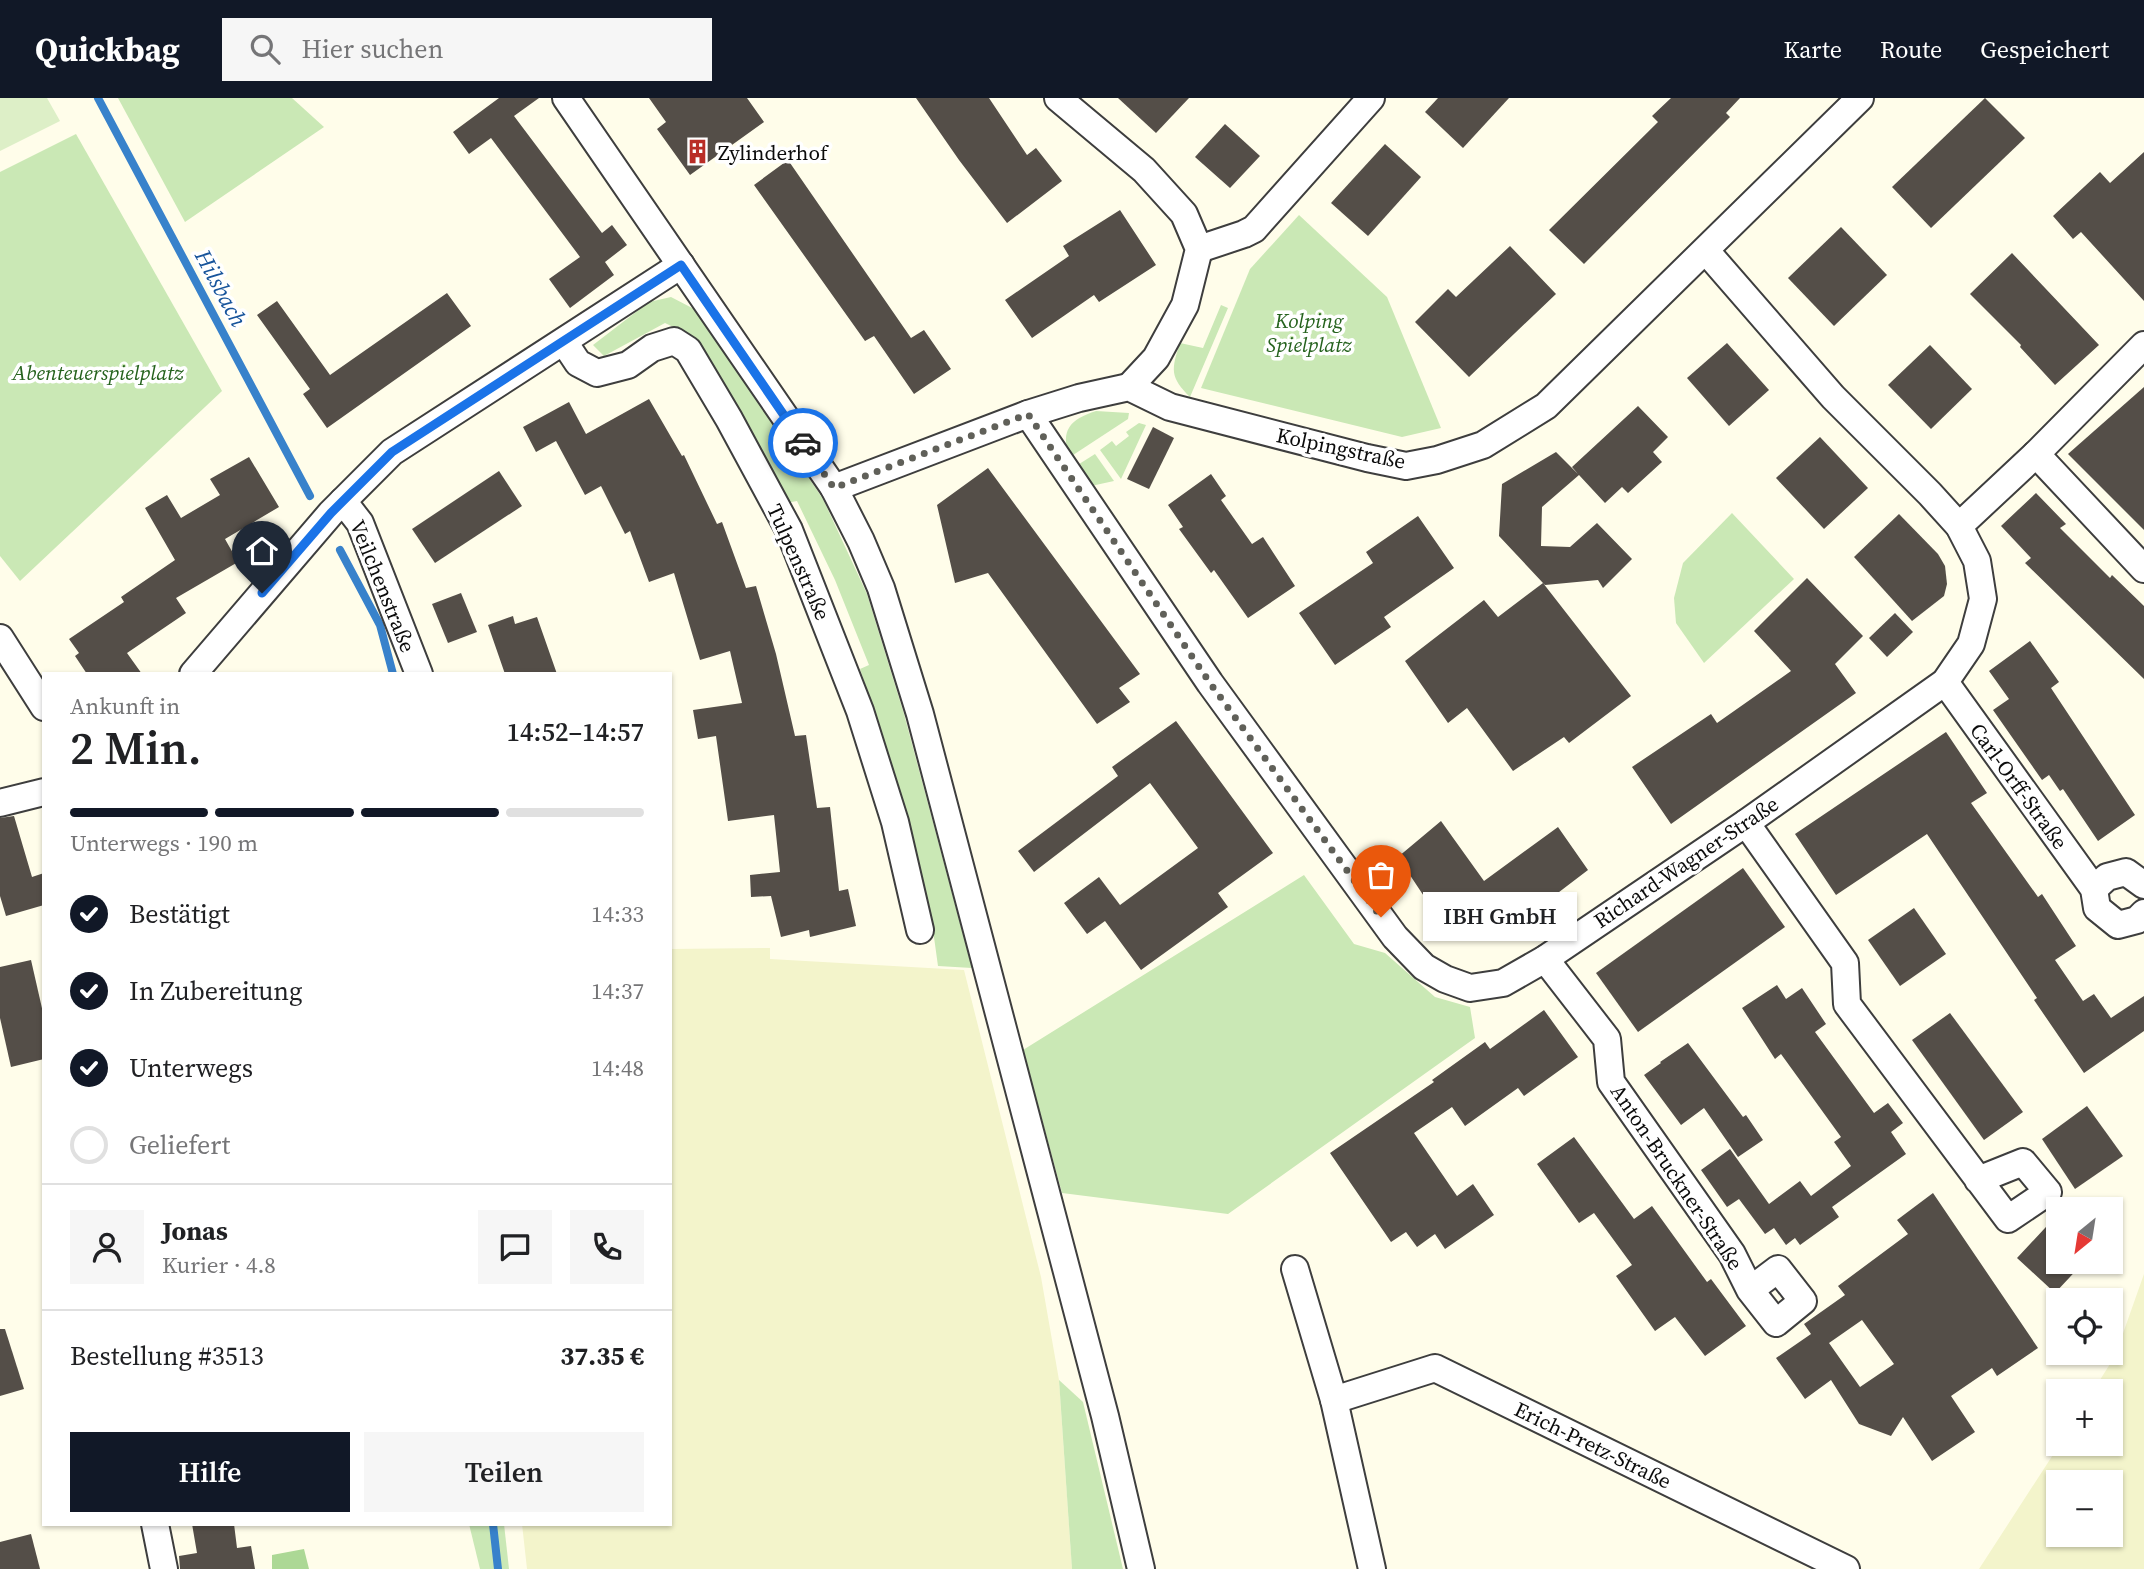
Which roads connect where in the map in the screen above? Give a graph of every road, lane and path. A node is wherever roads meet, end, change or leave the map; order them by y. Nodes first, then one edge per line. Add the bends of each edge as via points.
1 (566, 98) edge
2 (1058, 98) edge
3 (1371, 98) edge
4 (1860, 98) edge
5 (1199, 249) junction
6 (1706, 251) junction
7 (681, 265) junction
8 (564, 342) junction
9 (2144, 345) edge
10 (1129, 387) junction
11 (1028, 414) junction
12 (2036, 454) junction
13 (834, 488) junction
14 (343, 501) junction
15 (1959, 526) junction
16 (2144, 569) edge
17 (0, 638) edge
18 (195, 672) edge
19 (418, 672) edge
20 (1945, 682) junction
21 (42, 704) edge
22 (42, 792) edge
23 (0, 803) edge
24 (1746, 823) junction
25 (2144, 886) edge
26 (2094, 889) junction
27 (2144, 913) edge
28 (920, 930) dead end
29 (1545, 959) junction
30 (1978, 1180) dead end
31 (1295, 1269) dead end
32 (1751, 1290) dead end
33 (1334, 1400) junction
34 (156, 1526) edge
35 (164, 1569) edge
36 (1141, 1569) edge
37 (1372, 1569) edge
38 (1846, 1569) edge

1 - 7 street
2 - 5 street via 1144,170 1184,214
3 - 5 street via 1254,229
4 - 6 street, Kolpingstraße
5 - 10 street via 1185,305 1156,358
6 - 10 street, Kolpingstraße via 1546,406 1483,445 1437,460 1406,466 1367,458 1170,407
6 - 15 street, Richard-Wagner-Straße via 1833,397
7 - 8 street
7 - 13 street
8 - 14 street via 392,452
8 - 28 street, Tulpenstraße via 578,363 597,373 628,365 652,348 674,341 688,351 789,530 814,590 860,710 895,821
9 - 12 street
10 - 11 street
11 - 13 street
11 - 29 street, Richard-Wagner-Straße via 1210,683 1395,937 1424,967 1470,988 1503,983
12 - 15 street
12 - 16 street
13 - 36 street via 881,588 920,714
14 - 18 street
14 - 19 street, Veilchenstraße via 360,523
15 - 20 street, Richard-Wagner-Straße via 1977,561 1983,599 1971,644
17 - 21 street
20 - 24 street, Richard-Wagner-Straße
20 - 26 street, Carl-Orff-Straße
22 - 23 street
24 - 29 street, Richard-Wagner-Straße
24 - 30 street via 1845,963 1847,1004
25 - 26 street via 2126,872 2107,877
26 - 27 street, Carl-Orff-Straße via 2097,908 2118,925
29 - 32 street, Anton-Bruckner-Straße via 1607,1039 1611,1082 1732,1254
31 - 33 street
33 - 37 street
33 - 38 street, Erich-Pretz-Straße via 1435,1368
34 - 35 street

